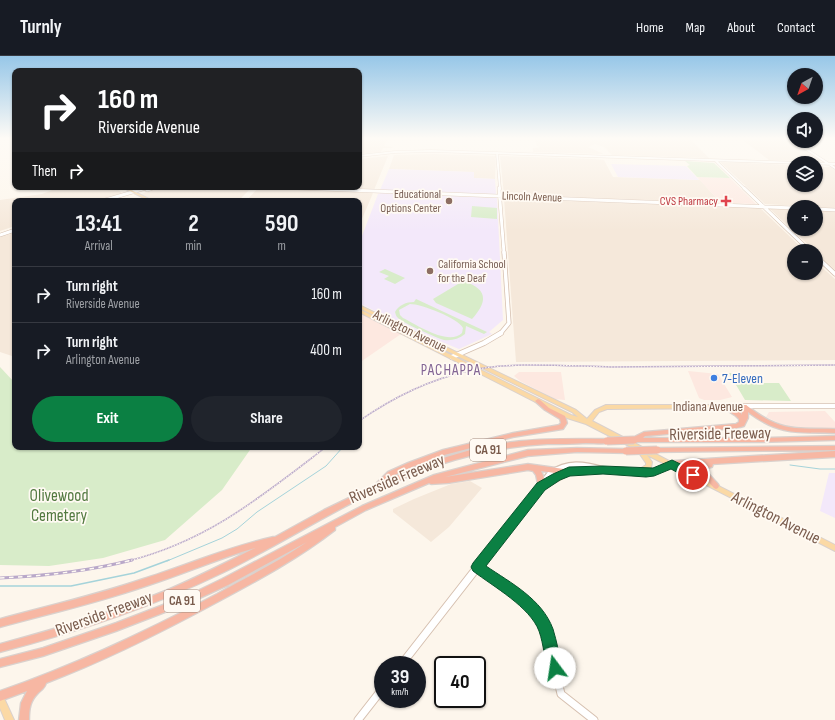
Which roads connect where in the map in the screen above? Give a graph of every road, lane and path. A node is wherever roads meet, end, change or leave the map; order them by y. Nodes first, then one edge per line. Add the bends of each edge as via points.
1 (498, 169) edge
2 (724, 169) edge
3 (124, 190) edge
4 (128, 190) edge
5 (141, 190) edge
6 (144, 190) edge
7 (346, 190) edge
8 (132, 193) junction
9 (500, 196) junction
10 (113, 198) edge
11 (118, 198) edge
12 (140, 198) edge
13 (144, 198) edge
14 (763, 206) junction
15 (787, 208) edge
16 (823, 209) edge
17 (835, 210) edge
18 (12, 230) edge
19 (0, 233) edge
20 (803, 244) edge
21 (823, 263) edge
22 (835, 274) edge
23 (362, 307) edge
24 (362, 312) edge
25 (458, 354) junction
26 (452, 358) junction
27 (538, 401) junction
28 (724, 406) junction
29 (744, 406) junction
30 (835, 406) edge
31 (588, 422) junction
32 (742, 424) junction
33 (835, 431) edge
34 (835, 438) edge
35 (634, 440) junction
36 (636, 447) junction
37 (835, 448) edge
38 (835, 454) edge
39 (722, 462) junction
40 (672, 464) junction
41 (528, 467) junction
42 (603, 470) junction
43 (554, 471) junction
44 (569, 472) junction
45 (640, 473) junction
46 (424, 481) junction
47 (541, 486) junction
48 (716, 486) junction
49 (375, 488) junction
50 (344, 519) junction
51 (282, 538) junction
52 (835, 548) edge
53 (478, 567) junction
54 (0, 623) edge
55 (0, 648) edge
56 (408, 656) edge
57 (0, 663) edge
58 (44, 681) junction
59 (0, 696) edge
60 (0, 699) edge
61 (374, 700) edge
62 (10, 720) edge
63 (24, 720) edge
64 (358, 720) edge
65 (594, 720) edge

1 - 9 main road
2 - 14 main road
3 - 8 main road
4 - 8 main road
5 - 8 main road
6 - 8 main road
7 - 9 main road, Lincoln Avenue
8 - 10 main road
8 - 11 main road
8 - 12 main road
8 - 13 main road
9 - 14 main road, Lincoln Avenue
9 - 25 main road via 509,323 505,330 495,337
14 - 15 main road, Lincoln Avenue
14 - 20 main road
16 - 17 main road
18 - 19 main road
21 - 22 main road
23 - 25 main road, Arlington Avenue
24 - 26 main road, Arlington Avenue
25 - 26 main road
25 - 31 main road, Arlington Avenue via 574,411
26 - 27 main road, Arlington Avenue
27 - 31 main road, Arlington Avenue via 570,417
27 - 49 highway via 563,418 564,423 561,427 513,435 443,453 390,474
28 - 29 main road, Indiana Avenue
28 - 31 main road, Indiana Avenue via 606,407 597,411
28 - 32 highway via 738,414 742,418
29 - 30 main road, Indiana Avenue
29 - 32 highway via 746,416
29 - 33 highway via 767,422 780,427
31 - 36 main road, Arlington Avenue
32 - 35 highway via 644,434
34 - 35 highway, Riverside Freeway / CA 91
35 - 49 highway, Riverside Freeway / CA 91, bridge via 527,443 471,453
36 - 40 main road, Arlington Avenue
36 - 45 main road via 649,462 649,466
37 - 46 highway, Riverside Freeway / CA 91, bridge via 528,452
38 - 39 highway
39 - 40 highway
39 - 48 highway via 705,466 702,471
40 - 45 main road via 654,472
40 - 48 main road, Arlington Avenue
41 - 43 highway
41 - 46 highway via 448,480
41 - 47 highway via 539,473
42 - 43 main road via 572,464
42 - 44 main road
42 - 45 main road
43 - 44 highway
43 - 47 main road
44 - 47 main road
46 - 50 highway, Riverside Freeway / CA 91
47 - 53 main road
48 - 52 main road, Arlington Avenue
49 - 51 highway, Riverside Freeway / CA 91
50 - 57 highway, Riverside Freeway / CA 91 via 191,598 116,627
50 - 58 highway via 309,546 194,610 127,645
51 - 54 highway via 247,545 184,570 101,598
51 - 55 highway, Riverside Freeway / CA 91 via 189,585 117,614
53 - 56 main road
53 - 65 main road via 527,603 538,615 546,630 561,694
58 - 59 highway
58 - 63 highway via 25,701
60 - 62 main road
61 - 64 main road

